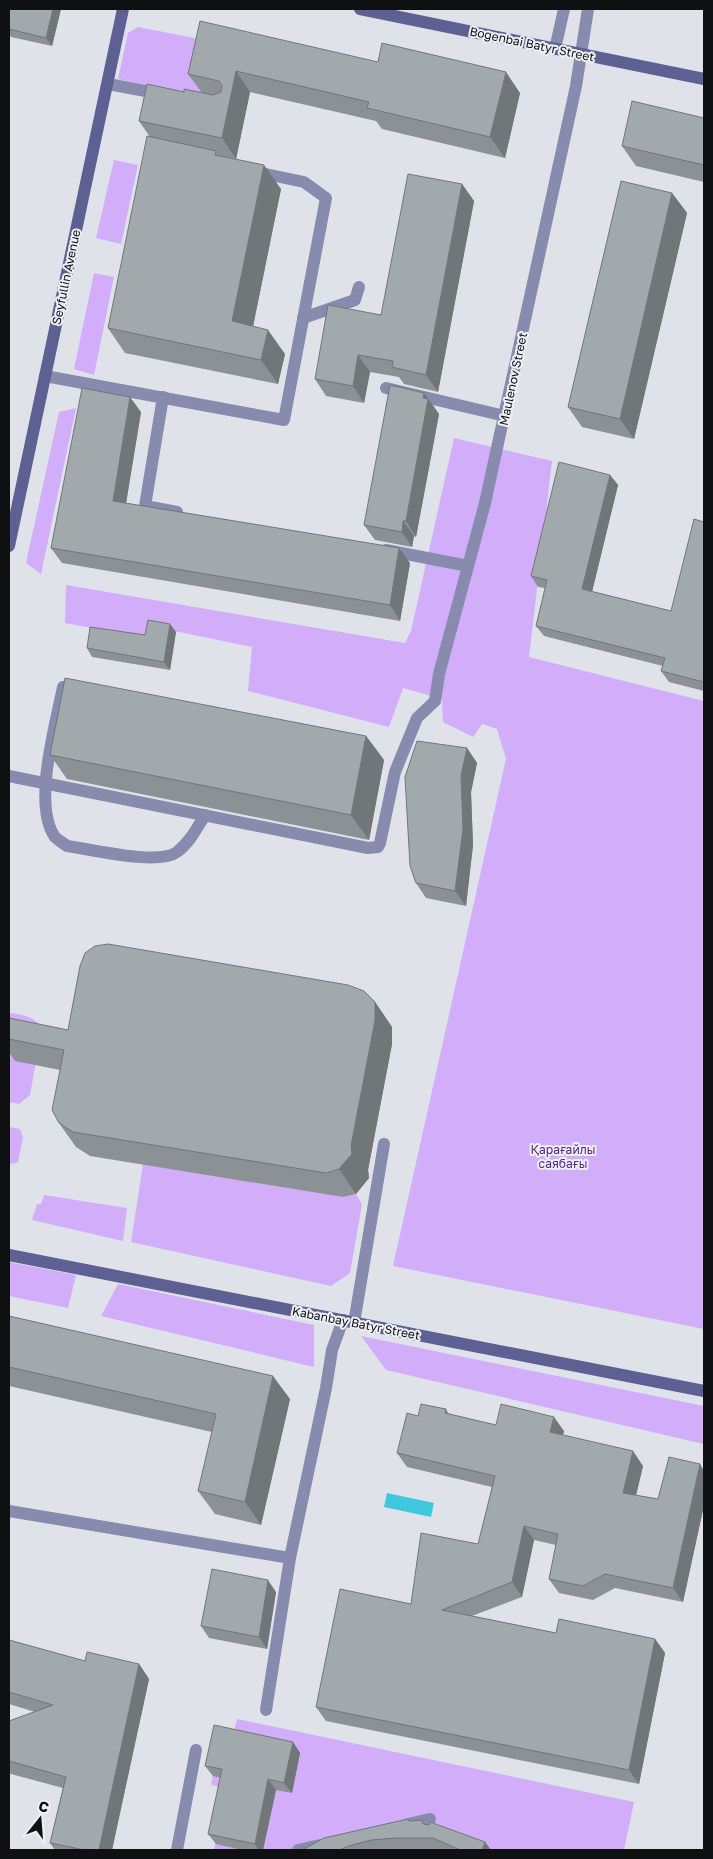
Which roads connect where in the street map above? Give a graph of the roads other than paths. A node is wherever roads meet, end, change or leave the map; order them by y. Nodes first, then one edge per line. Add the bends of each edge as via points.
1 (123, 9) edge
2 (360, 9) edge
3 (564, 9) edge
4 (588, 9) edge
5 (555, 49) junction
6 (581, 54) junction
7 (704, 79) edge
8 (108, 84) junction
9 (172, 96) edge
10 (246, 170) edge
11 (359, 287) dead end
12 (303, 318) junction
13 (45, 376) junction
14 (386, 388) dead end
15 (163, 398) junction
16 (505, 416) junction
17 (193, 515) edge
18 (9, 546) edge
19 (374, 548) edge
20 (468, 566) junction
21 (64, 681) edge
22 (412, 730) junction
23 (423, 744) edge
24 (9, 776) edge
25 (44, 783) junction
26 (206, 815) junction
27 (384, 1144) dead end
28 (9, 1255) edge
29 (348, 1321) junction
30 (704, 1391) edge
31 (9, 1511) edge
32 (290, 1558) junction
33 (266, 1710) dead end
34 (196, 1750) dead end
35 (430, 1818) dead end
36 (392, 1828) edge
37 (336, 1841) edge
38 (177, 1850) edge
39 (298, 1850) edge

1 - 8 street, Seyfullin Avenue
2 - 5 street, Bogenbai Batyr Street
3 - 5 street
4 - 6 street, Maulenov Street
5 - 6 street, Bogenbai Batyr Street
6 - 7 street, Bogenbai Batyr Street
6 - 16 street, Maulenov Street
8 - 9 street
8 - 13 street, Seyfullin Avenue
10 - 12 street via 304,182 326,198
11 - 12 street via 355,300
12 - 15 street via 284,420
13 - 15 street
13 - 18 street, Seyfullin Avenue
14 - 16 street
15 - 17 street via 145,506
16 - 20 street, Maulenov Street
19 - 20 street
20 - 22 street, Maulenov Street via 439,674 435,701 417,718
21 - 25 street
22 - 23 street
22 - 26 street via 395,772 380,843 374,849
24 - 25 street
25 - 26 street
25 - 26 street via 48,824 56,838 67,846 149,858 168,856 176,853 190,839
27 - 29 street
28 - 29 street, Kabanbay Batyr Street
29 - 30 street, Kabanbay Batyr Street
29 - 32 street via 332,1350
31 - 32 street
32 - 33 street
34 - 38 street
35 - 36 street
37 - 39 street

